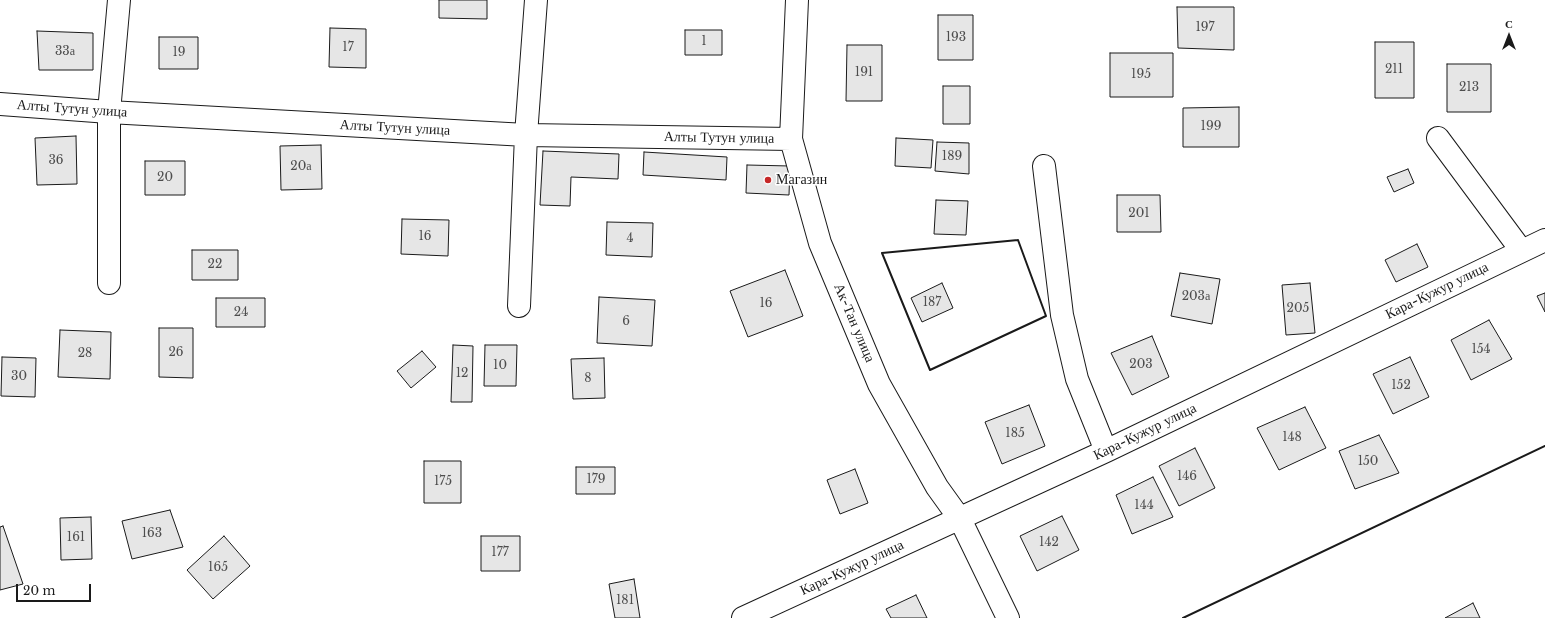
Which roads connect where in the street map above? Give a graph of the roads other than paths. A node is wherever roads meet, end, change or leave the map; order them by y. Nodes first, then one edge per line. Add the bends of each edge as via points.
1 (119, 0) edge
2 (536, 0) edge
3 (797, 0) edge
4 (0, 104) edge
5 (109, 112) junction
6 (526, 135) junction
7 (1438, 138) dead end
8 (791, 139) junction
9 (1044, 166) dead end
10 (1545, 240) edge
11 (1521, 250) junction
12 (109, 283) dead end
13 (519, 306) dead end
14 (1106, 451) junction
15 (960, 519) junction
16 (743, 618) edge
17 (1008, 618) edge

1 - 5 street
2 - 6 street
3 - 8 street, Ак-Тан улица
4 - 5 street, Алты Тутун улица
5 - 6 street, Алты Тутун улица
5 - 12 street
6 - 8 street, Алты Тутун улица
6 - 13 street
7 - 11 street
8 - 15 street, Ак-Тан улица via 820,243 879,384 937,487
9 - 14 street via 1062,315 1077,379
10 - 11 street, Кара-Кужур улица
11 - 14 street, Кара-Кужур улица
14 - 15 street, Кара-Кужур улица
15 - 16 street, Кара-Кужур улица
15 - 17 street, Ак-Тан улица

